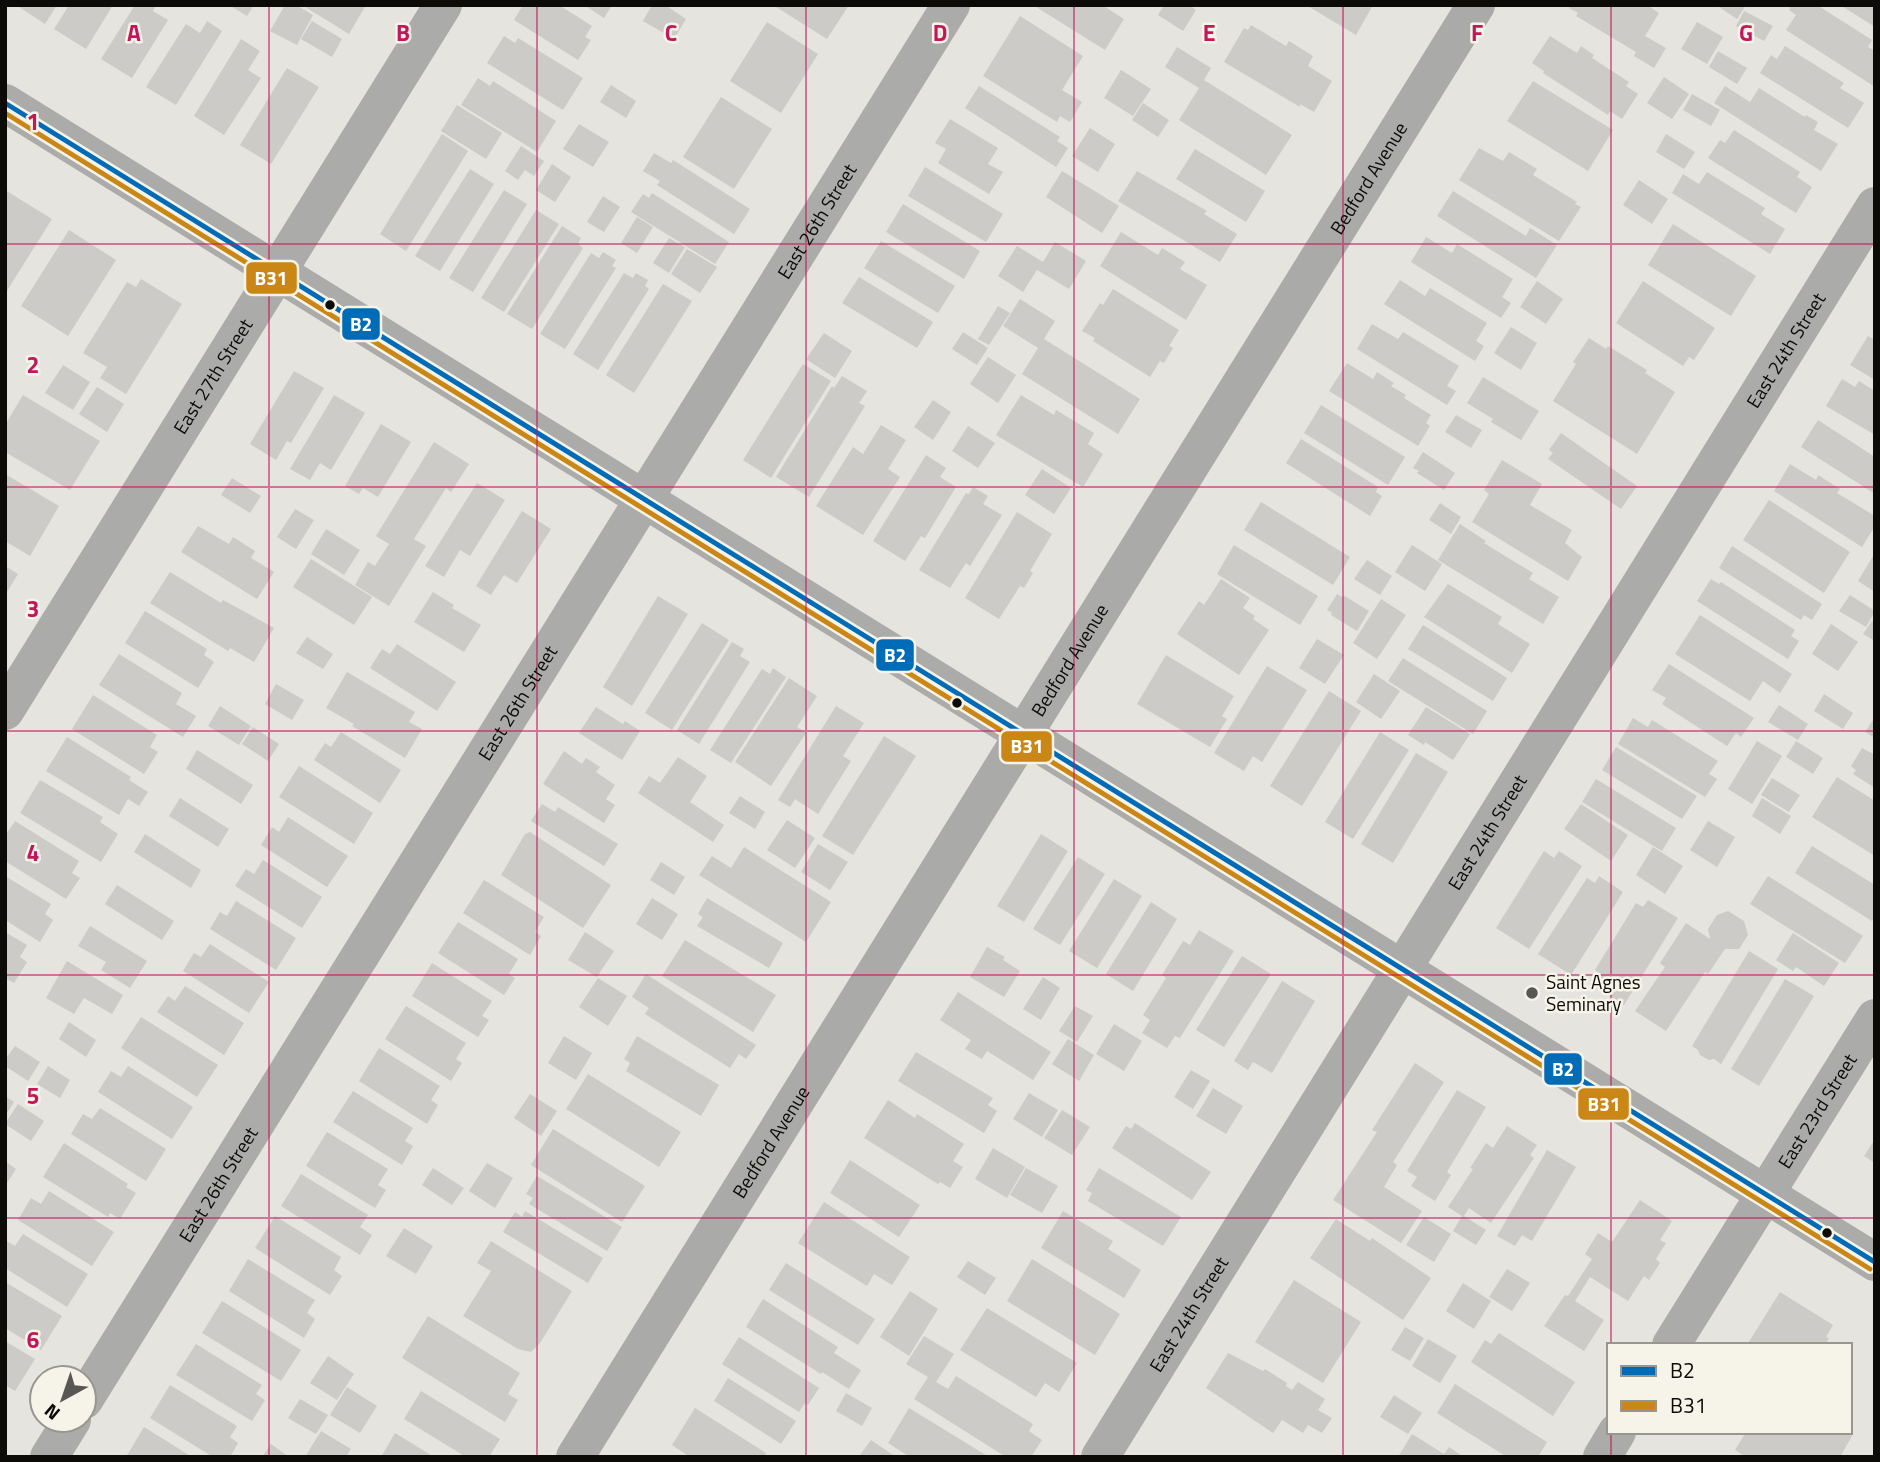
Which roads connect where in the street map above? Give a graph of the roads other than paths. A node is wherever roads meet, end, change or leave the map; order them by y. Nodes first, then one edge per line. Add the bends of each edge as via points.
1 (443, 5) edge
2 (951, 5) edge
3 (1476, 5) edge
4 (5, 103) edge
5 (1875, 206) edge
6 (277, 272) junction
7 (645, 500) junction
8 (5, 711) edge
9 (1025, 735) junction
10 (1403, 970) junction
11 (1875, 1018) edge
12 (1765, 1195) junction
13 (1875, 1262) edge
14 (1672, 1343) edge
15 (98, 1378) edge
16 (63, 1434) edge
17 (1616, 1434) edge
18 (49, 1457) edge
19 (575, 1457) edge
20 (1100, 1457) edge
21 (1602, 1457) edge

1 - 6 street, East 27th Street
2 - 7 street, East 26th Street
3 - 9 main road, Bedford Avenue
4 - 6 street
5 - 10 street, East 24th Street
6 - 7 street
6 - 8 street, East 27th Street
7 - 9 street
7 - 15 street, East 26th Street
9 - 10 street
9 - 19 main road, Bedford Avenue
10 - 12 street
10 - 20 street, East 24th Street
11 - 12 street, East 23rd Street
12 - 13 street
12 - 14 street, East 23rd Street
16 - 18 street
17 - 21 street

